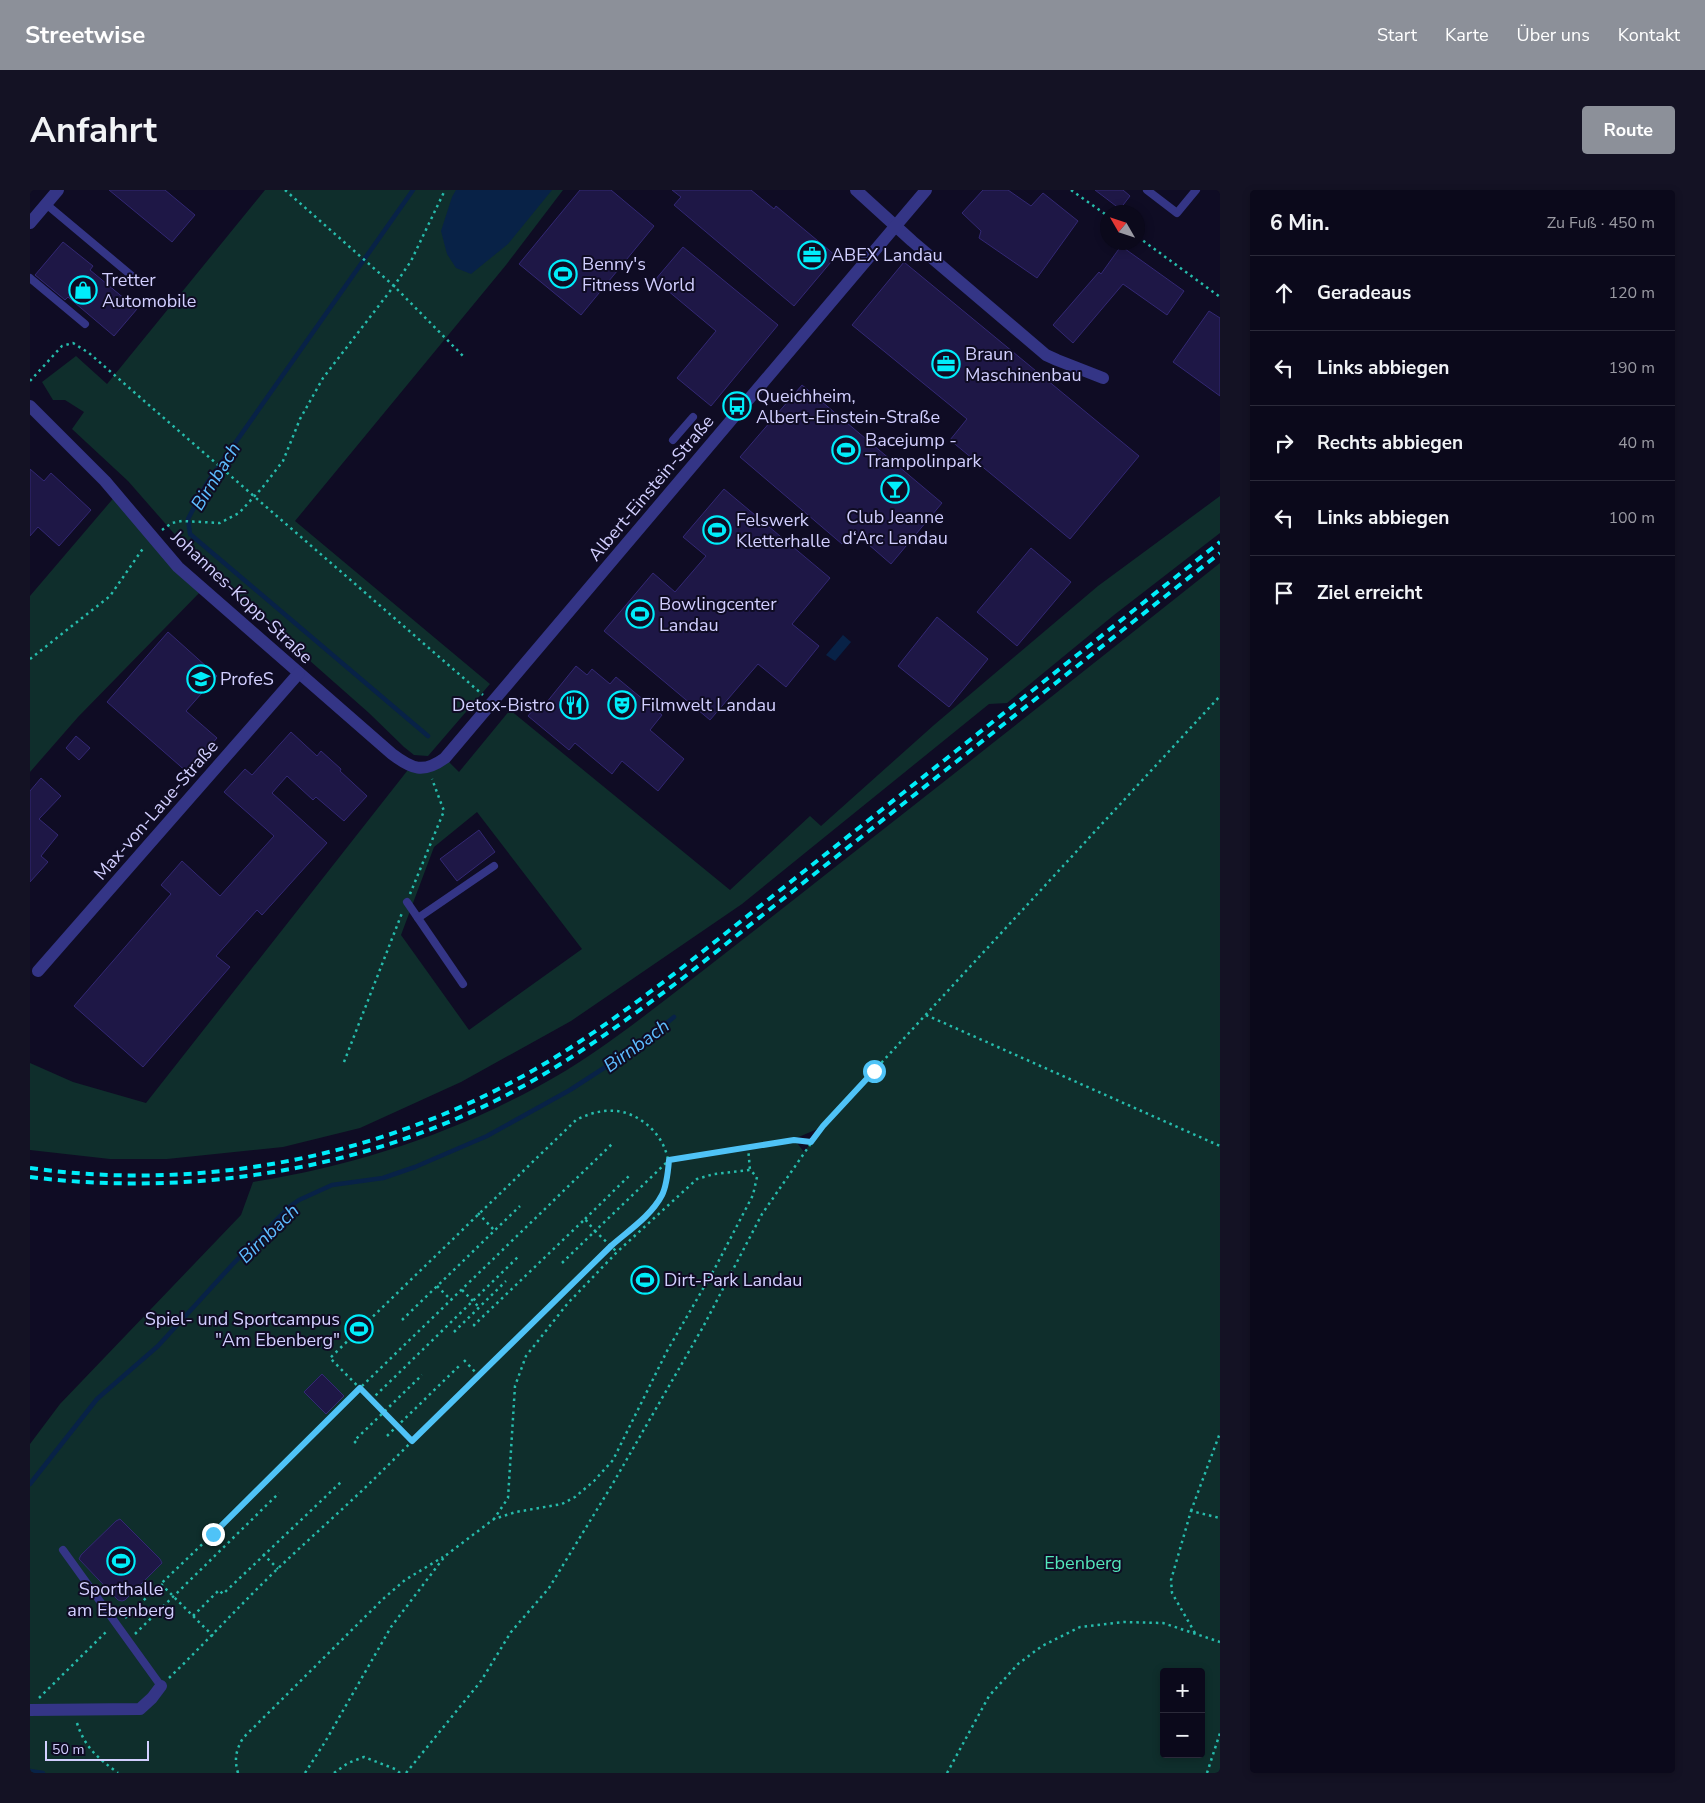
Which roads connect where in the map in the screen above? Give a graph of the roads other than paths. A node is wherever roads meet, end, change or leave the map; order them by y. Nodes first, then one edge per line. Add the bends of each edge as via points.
1 (58, 190) edge
2 (856, 190) edge
3 (926, 190) edge
4 (1146, 190) edge
5 (1196, 190) edge
6 (46, 204) junction
7 (30, 223) edge
8 (896, 226) junction
9 (132, 276) dead end
10 (30, 278) edge
11 (85, 324) dead end
12 (1103, 378) dead end
13 (30, 406) edge
14 (693, 417) dead end
15 (673, 440) dead end
16 (299, 673) junction
17 (428, 768) joint
18 (494, 866) dead end
19 (407, 902) road end
20 (418, 918) junction
21 (38, 971) dead end
22 (463, 984) dead end
23 (63, 1550) dead end
24 (161, 1686) joint
25 (32, 1707) edge

1 - 6 street
2 - 8 street
3 - 8 street, Albert-Einstein-Straße
4 - 5 lane via 1177,213
6 - 7 street
6 - 9 lane
8 - 12 street via 1046,355
8 - 17 street, Albert-Einstein-Straße via 445,758
10 - 11 lane
13 - 16 street, Johannes-Kopp-Straße via 105,481 191,578
14 - 15 lane
16 - 17 street, Johannes-Kopp-Straße via 392,754 411,766
16 - 21 street, Max-von-Laue-Straße
18 - 20 lane
19 - 20 lane
20 - 22 lane
23 - 24 lane
24 - 25 street via 140,1710

